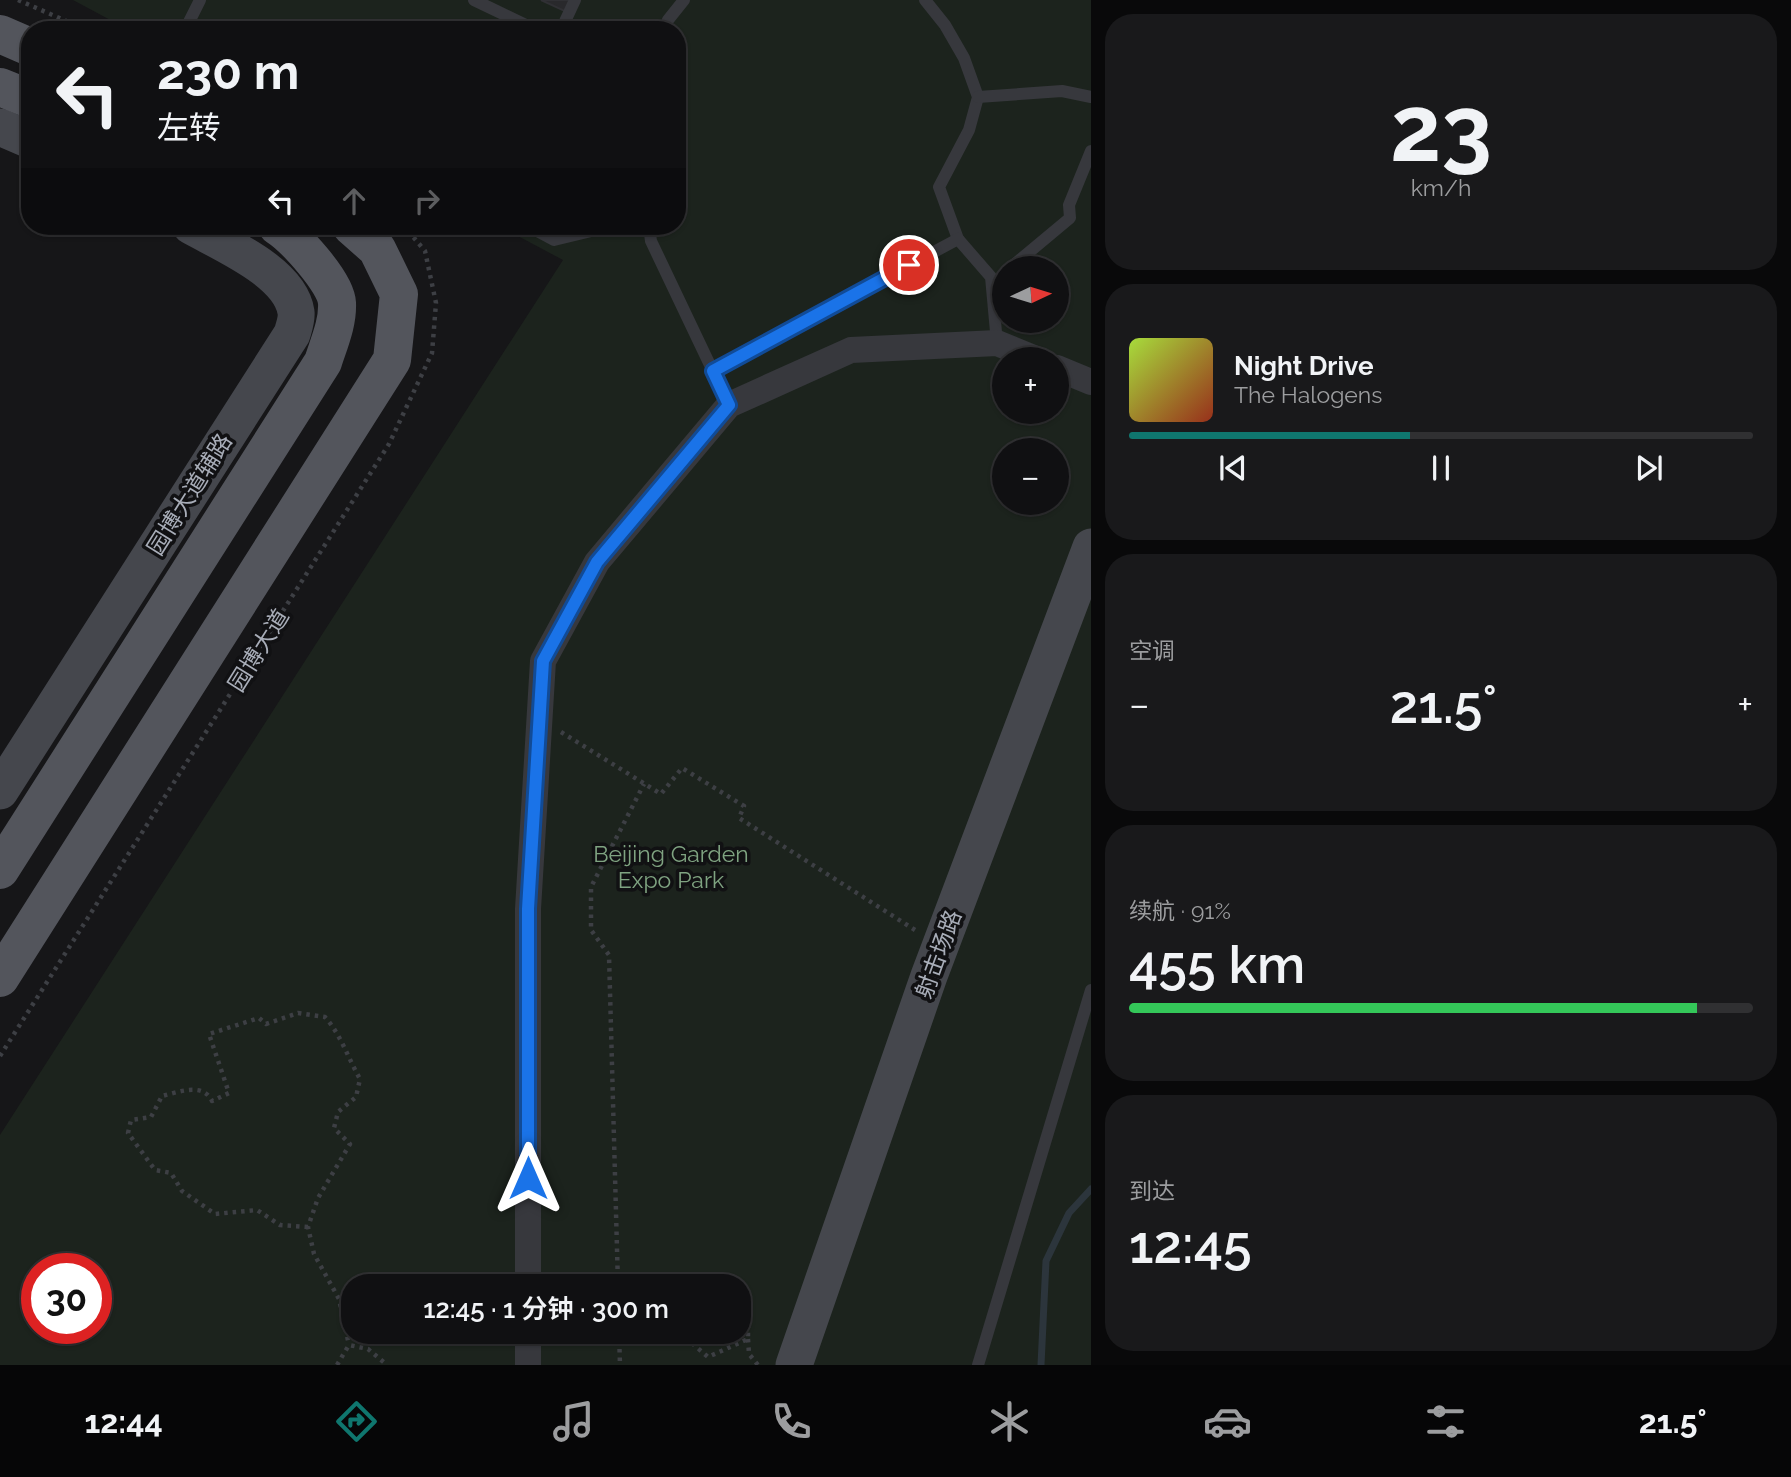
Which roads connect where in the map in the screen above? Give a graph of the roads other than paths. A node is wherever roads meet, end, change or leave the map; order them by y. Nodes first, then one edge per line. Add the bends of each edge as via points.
1 (200, 0) edge
2 (474, 0) edge
3 (575, 0) edge
4 (684, 0) edge
5 (925, 0) edge
6 (190, 21) edge
7 (517, 21) edge
8 (568, 21) edge
9 (667, 21) edge
10 (0, 34) edge
11 (21, 43) edge
12 (0, 87) edge
13 (21, 95) edge
14 (978, 97) junction
15 (1091, 97) edge
16 (0, 127) edge
17 (21, 136) edge
18 (1091, 152) edge
19 (206, 235) edge
20 (289, 235) edge
21 (361, 235) edge
22 (545, 235) edge
23 (575, 235) edge
24 (650, 235) edge
25 (958, 239) junction
26 (1024, 256) edge
27 (991, 278) joint
28 (997, 343) junction
29 (1006, 347) edge
30 (713, 371) junction
31 (1069, 373) edge
32 (1091, 382) edge
33 (729, 405) junction
34 (285, 423) junction
35 (328, 461) junction
36 (1091, 547) edge
37 (0, 791) edge
38 (0, 870) edge
39 (0, 978) edge
40 (1091, 990) edge
41 (528, 1274) edge
42 (528, 1344) edge
43 (528, 1365) edge
44 (794, 1365) edge
45 (978, 1365) edge

1 - 6 lane
2 - 7 lane
3 - 8 lane
4 - 9 lane
5 - 14 lane via 964,58
10 - 11 main road
12 - 13 main road
14 - 15 lane via 1062,91
14 - 25 lane via 969,130 939,187
16 - 17 street
18 - 26 lane via 1069,205 1070,218
19 - 37 street, 园博大道辅路 via 280,282 296,315 292,334
20 - 34 main road via 325,276 337,300 323,362
21 - 35 main road, 园博大道 via 377,249 399,294 392,360
22 - 23 lane via 554,240
24 - 30 lane
25 - 27 lane
25 - 30 lane
27 - 28 lane
28 - 29 street
28 - 33 street via 851,350
30 - 33 lane
31 - 32 street
33 - 41 street via 597,562 543,661 528,909
34 - 35 main road via 312,421 328,432
34 - 38 main road
35 - 39 main road, 园博大道
36 - 44 street, 射击场路 via 941,946
40 - 45 lane
42 - 43 street

